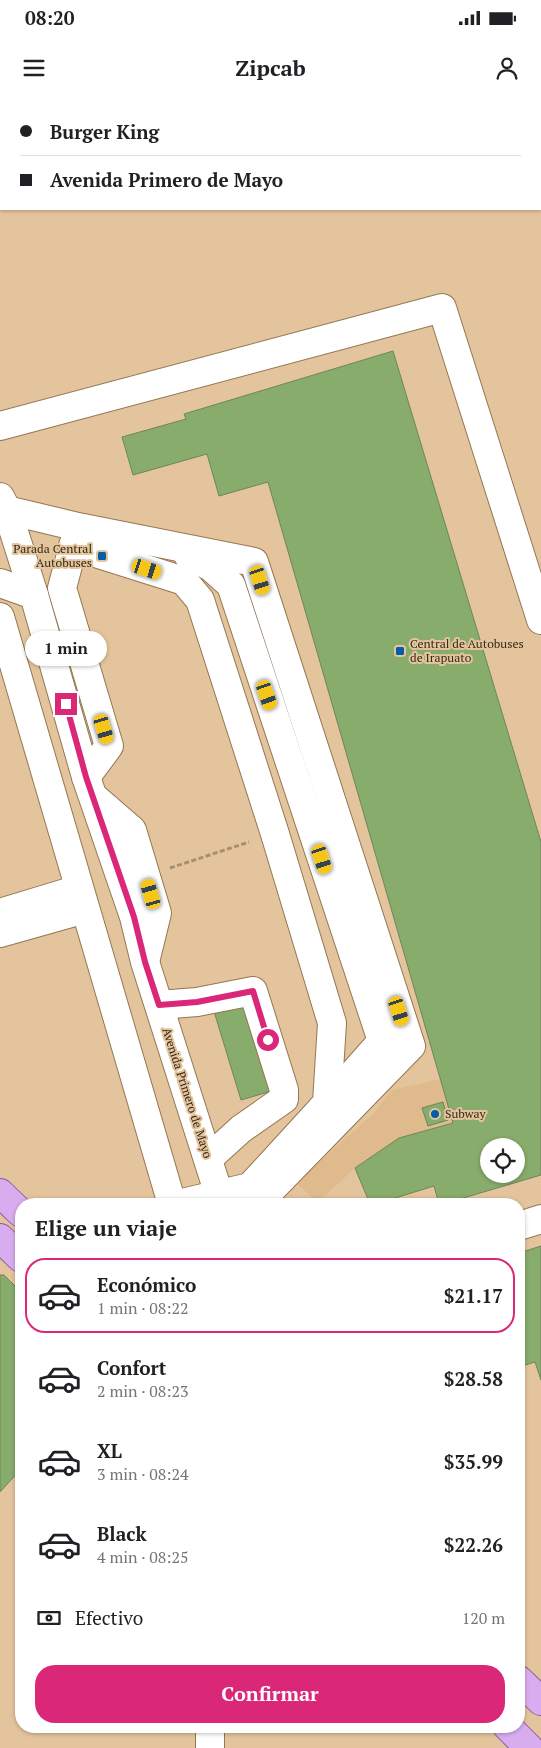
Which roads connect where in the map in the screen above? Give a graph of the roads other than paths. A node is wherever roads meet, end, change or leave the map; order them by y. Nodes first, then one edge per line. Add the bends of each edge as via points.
1 (0, 426) edge
2 (2, 504) edge
3 (76, 536) junction
4 (166, 544) junction
5 (0, 583) edge
6 (34, 595) junction
7 (0, 617) edge
8 (541, 620) edge
9 (90, 787) junction
10 (82, 899) junction
11 (0, 913) edge
12 (0, 934) edge
13 (159, 1005) junction
14 (327, 1103) junction
15 (208, 1159) junction
16 (0, 1193) edge
17 (170, 1198) edge
18 (221, 1198) edge
19 (223, 1198) edge
20 (263, 1198) edge
21 (15, 1207) edge
22 (541, 1218) edge
23 (525, 1224) edge
24 (525, 1686) edge
25 (541, 1701) edge
26 (210, 1733) edge
27 (514, 1733) edge
28 (210, 1748) edge
29 (529, 1748) edge

1 - 8 street via 442,308
2 - 3 street
2 - 6 street, Avenida Primero de Mayo
3 - 4 street
3 - 9 street via 62,588 109,746
3 - 14 street via 184,581 200,600 332,1023
4 - 14 street via 212,567 231,585 382,1041
4 - 20 street via 254,562 411,1046
5 - 6 street
6 - 9 street, Avenida Primero de Mayo
7 - 10 street
9 - 13 street, Avenida Primero de Mayo via 134,917
10 - 11 street
10 - 12 street
10 - 17 street
13 - 15 street, Avenida Primero de Mayo
13 - 15 street via 197,1002 253,991 284,1099 241,1129
14 - 19 street via 250,1187
15 - 18 street, Avenida Primero de Mayo
16 - 21 main road
22 - 23 street
24 - 25 main road
26 - 28 street
27 - 29 main road

